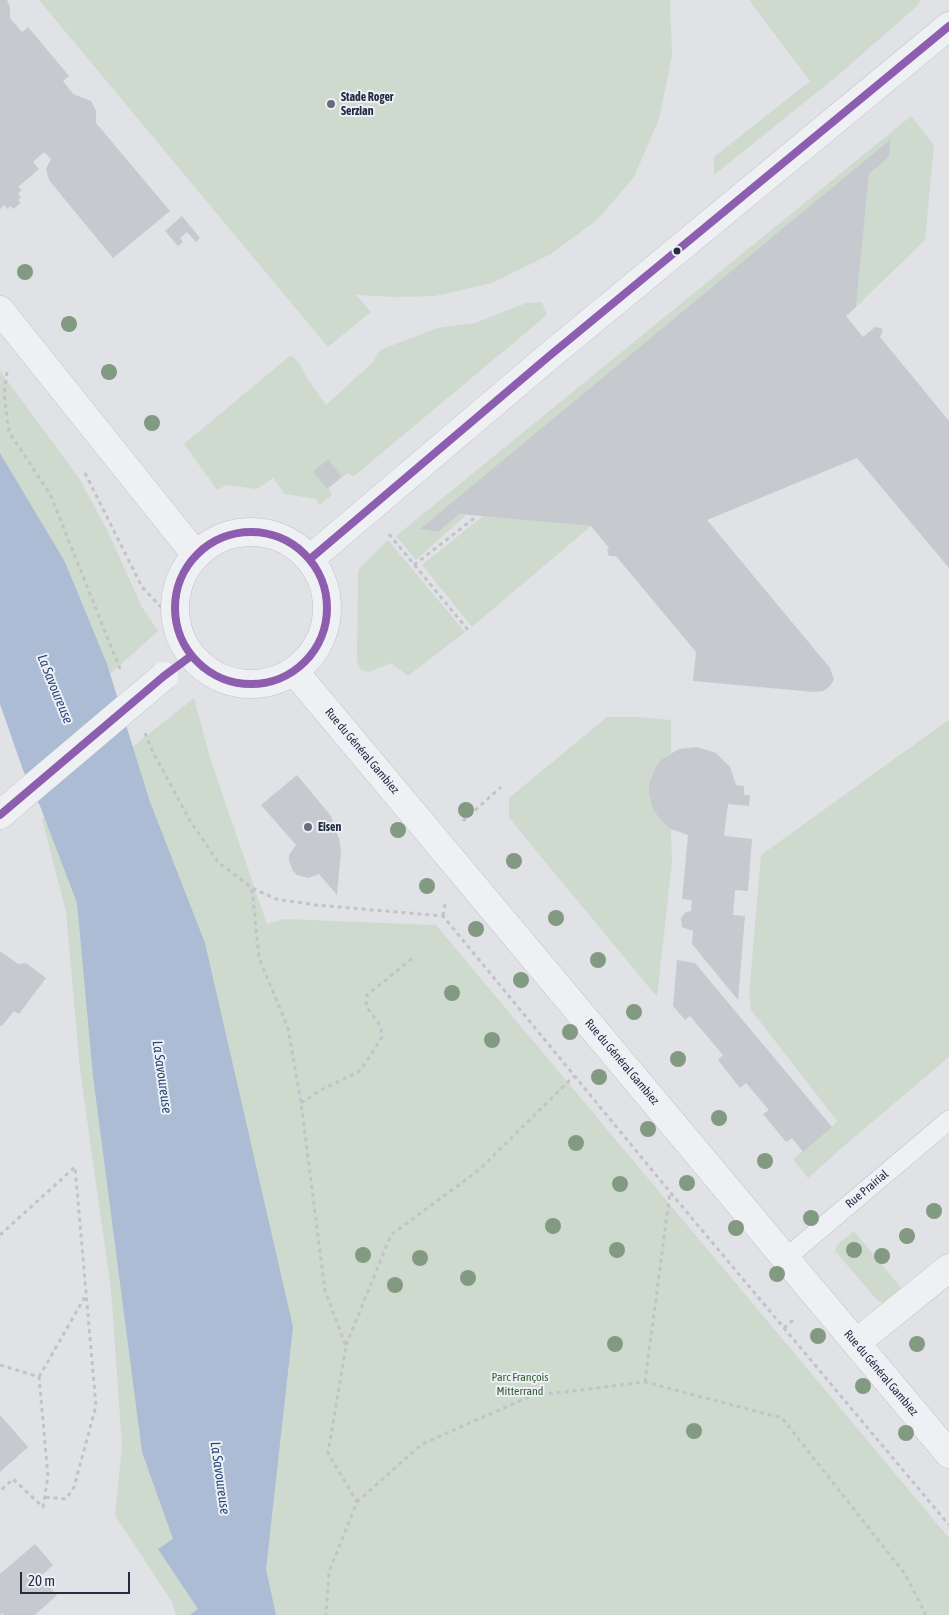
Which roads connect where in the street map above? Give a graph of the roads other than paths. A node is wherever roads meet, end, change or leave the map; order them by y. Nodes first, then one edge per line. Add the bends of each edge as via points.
1 (949, 26) edge
2 (0, 310) edge
3 (196, 555) junction
4 (310, 559) junction
5 (191, 656) junction
6 (294, 671) junction
7 (0, 815) edge
8 (949, 1120) edge
9 (786, 1258) junction
10 (949, 1268) edge
11 (856, 1343) junction
12 (949, 1454) edge

1 - 4 street via 548,357
2 - 3 street
3 - 4 street via 216,540 241,532 266,533 290,542
3 - 5 street via 182,575 175,598 176,623
4 - 6 street via 323,581 328,606 324,631 313,654
5 - 6 street via 208,672 228,681 251,684 274,681
5 - 7 street, bridge
6 - 9 street, Rue du Général Gambiez
8 - 9 lane, Rue Prairial
9 - 11 street, Rue du Général Gambiez
10 - 11 street
11 - 12 street, Rue du Général Gambiez

